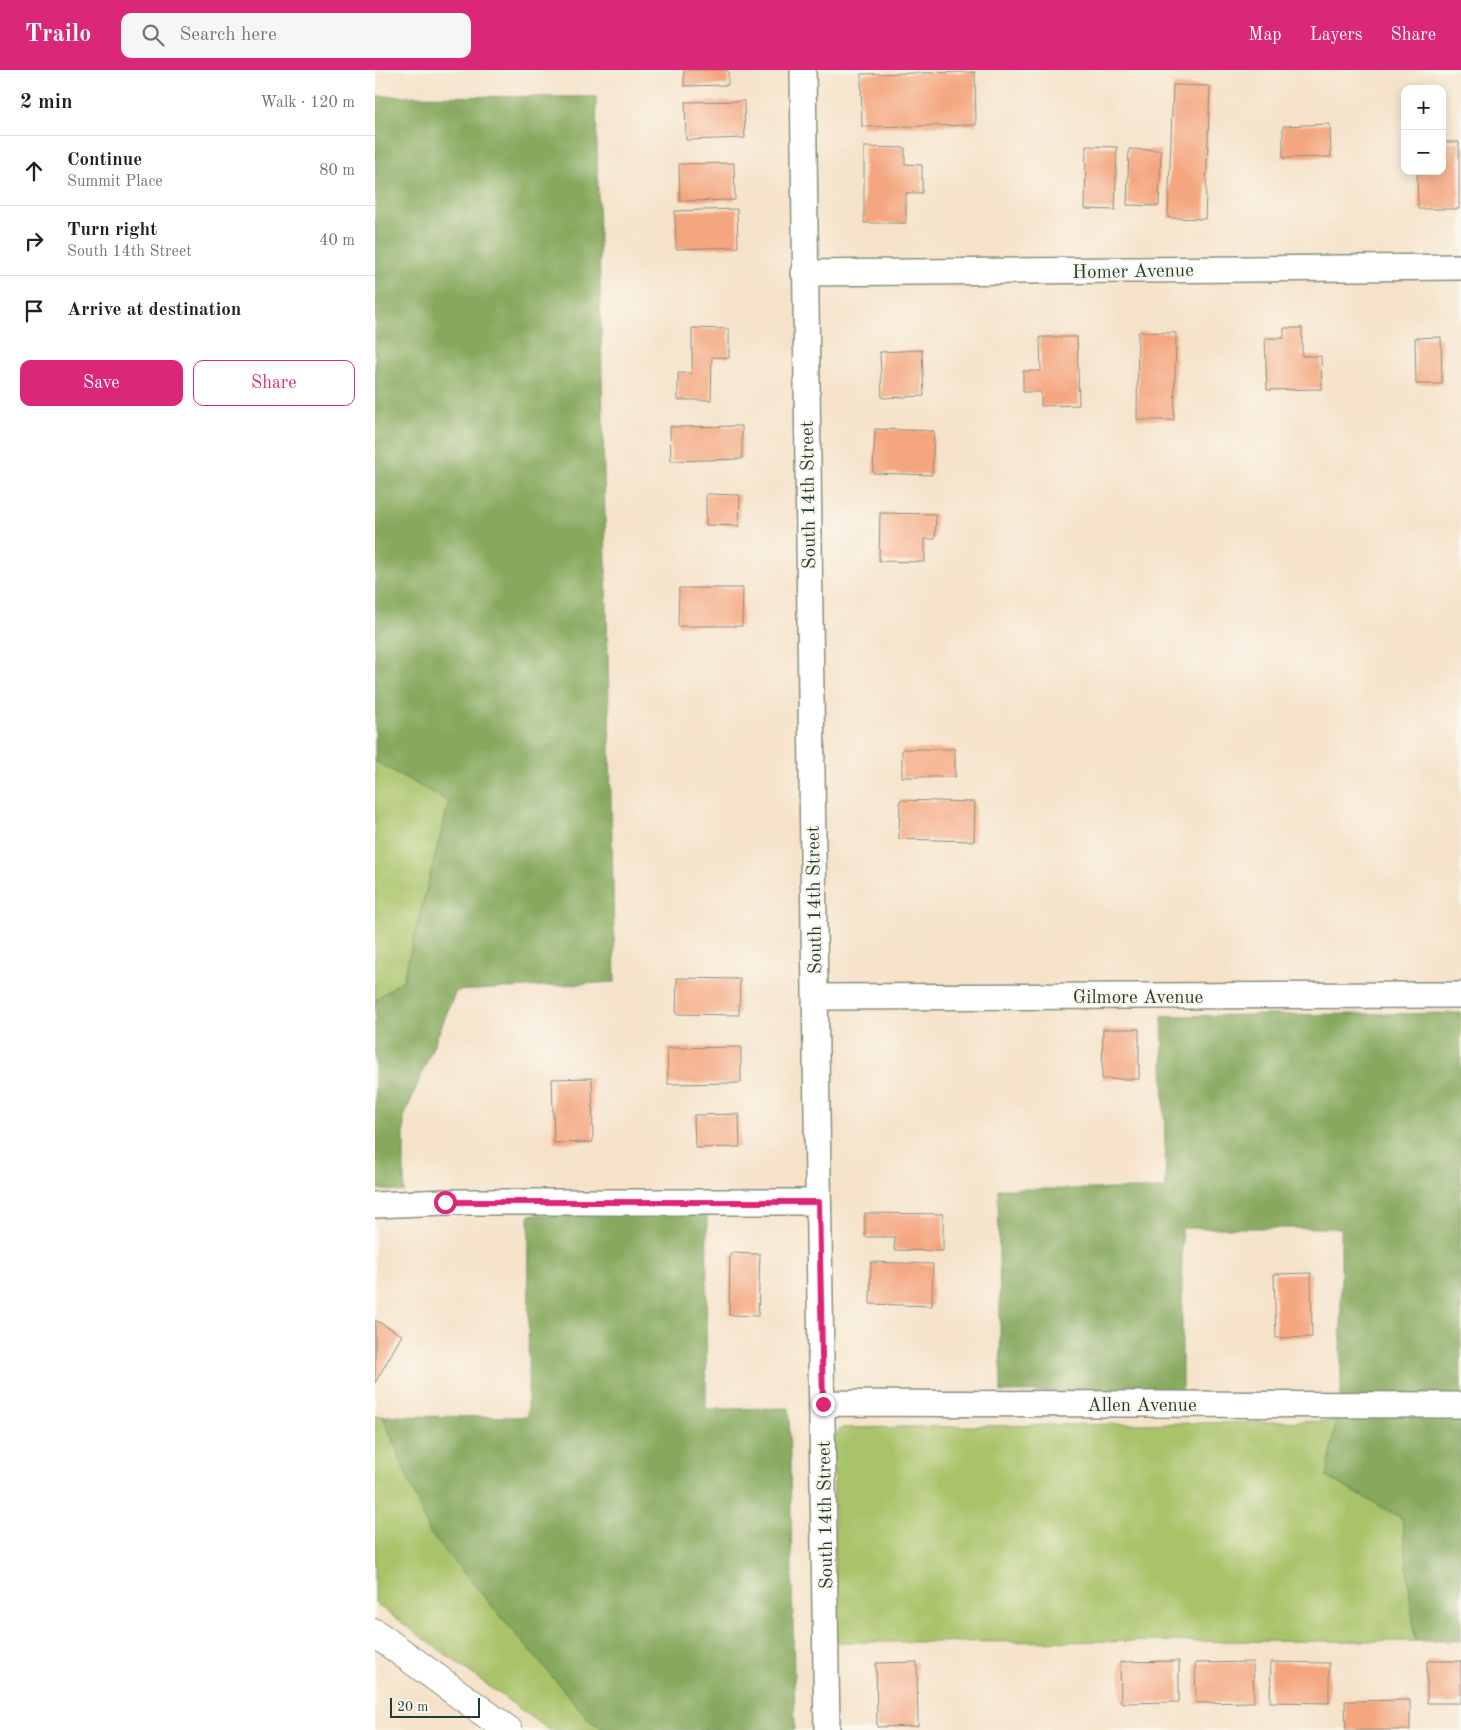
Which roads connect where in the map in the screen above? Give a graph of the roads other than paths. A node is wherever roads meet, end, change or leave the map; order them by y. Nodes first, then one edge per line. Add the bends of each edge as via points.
1 (803, 70) edge
2 (1461, 266) edge
3 (804, 272) junction
4 (1461, 995) edge
5 (815, 998) junction
6 (819, 1202) junction
7 (375, 1205) edge
8 (823, 1404) junction
9 (1461, 1405) edge
10 (375, 1633) edge
11 (508, 1730) edge
12 (827, 1730) edge

1 - 3 street, South 14th Street
2 - 3 street, Homer Avenue
3 - 5 street, South 14th Street
4 - 5 street, Gilmore Avenue
5 - 6 street, South 14th Street
6 - 7 street via 445,1202
6 - 8 street, South 14th Street
8 - 9 street, Allen Avenue
8 - 12 street, South 14th Street
10 - 11 highway

